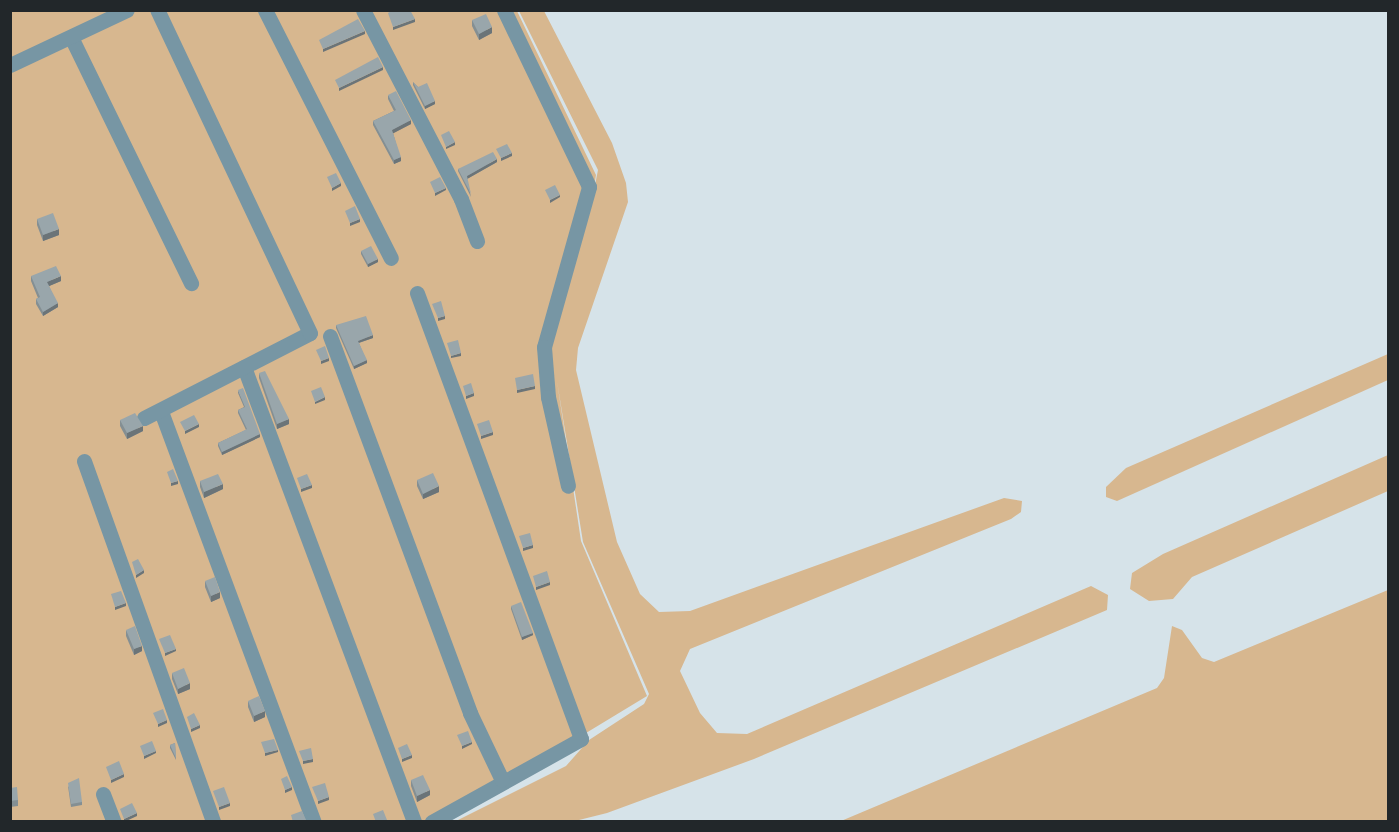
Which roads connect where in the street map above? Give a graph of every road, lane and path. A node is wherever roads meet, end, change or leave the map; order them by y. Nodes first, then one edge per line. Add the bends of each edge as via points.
1 (127, 10) edge
2 (157, 10) edge
3 (265, 10) edge
4 (363, 10) edge
5 (504, 10) edge
6 (71, 37) junction
7 (10, 65) edge
8 (477, 241) dead end
9 (391, 258) dead end
10 (191, 283) dead end
11 (417, 293) dead end
12 (330, 336) dead end
13 (244, 367) junction
14 (162, 414) dead end
15 (144, 418) dead end
16 (84, 461) dead end
17 (568, 486) dead end
18 (502, 780) junction
19 (103, 794) dead end
20 (114, 822) edge
21 (213, 822) edge
22 (314, 822) edge
23 (414, 822) edge
24 (432, 822) edge

1 - 6 street
2 - 13 street via 310,333
3 - 9 street
4 - 8 street via 461,199
5 - 17 street via 589,187 544,347 548,397
6 - 7 street
6 - 10 street
11 - 18 street via 581,740
12 - 18 street via 470,713
13 - 15 street
13 - 23 street
14 - 22 street
16 - 21 street
18 - 24 street
19 - 20 street

